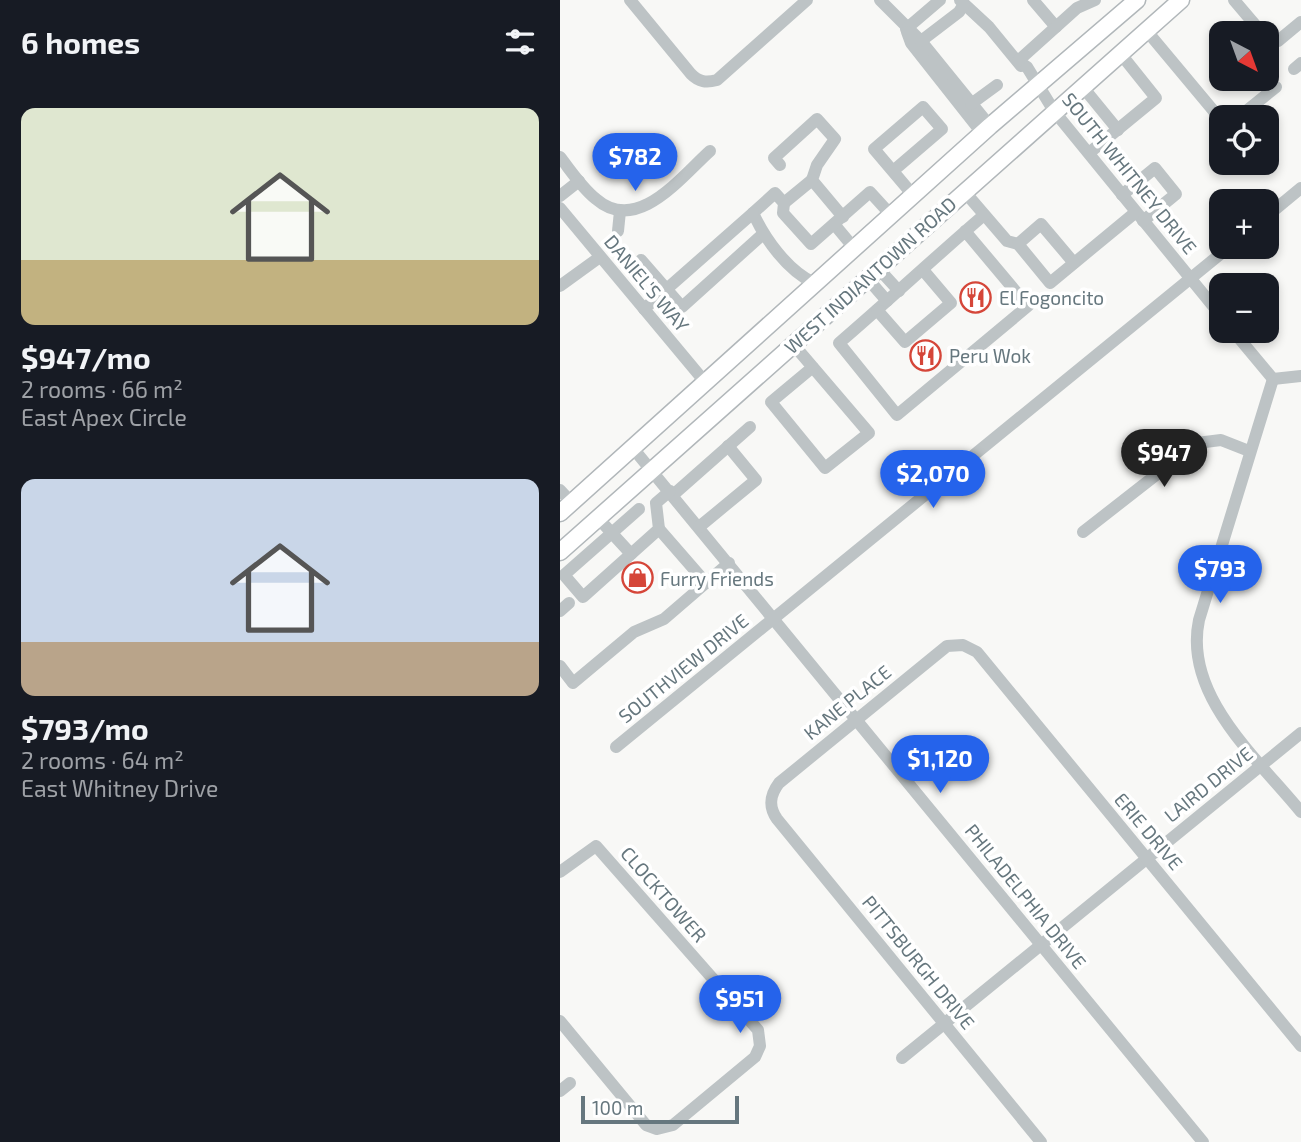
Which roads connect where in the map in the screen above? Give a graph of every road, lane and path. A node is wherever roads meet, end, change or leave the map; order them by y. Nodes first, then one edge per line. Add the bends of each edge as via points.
1 (630, 0) edge
2 (807, 0) edge
3 (880, 0) edge
4 (940, 0) edge
5 (1033, 0) edge
6 (1096, 0) edge
7 (1181, 0) edge
8 (1234, 0) edge
9 (962, 2) edge
10 (1132, 2) edge
11 (1252, 21) edge
12 (1301, 22) edge
13 (1056, 27) junction
14 (906, 29) junction
15 (1146, 30) junction
16 (1279, 40) edge
17 (920, 41) junction
18 (1120, 53) junction
19 (1018, 61) junction
20 (997, 85) dead end
21 (1037, 85) junction
22 (1082, 86) junction
23 (1271, 91) edge
24 (971, 104) junction
25 (1209, 105) edge
26 (1254, 105) edge
27 (1054, 111) junction
28 (986, 129) junction
29 (1118, 130) junction
30 (710, 151) dead end
31 (1089, 153) junction
32 (560, 157) edge
33 (780, 165) dead end
34 (893, 172) junction
35 (812, 180) junction
36 (579, 181) junction
37 (1301, 188) edge
38 (964, 191) junction
39 (913, 195) junction
40 (1122, 195) junction
41 (560, 196) edge
42 (784, 203) junction
43 (1279, 206) edge
44 (560, 208) edge
45 (620, 211) junction
46 (753, 212) junction
47 (891, 215) junction
48 (985, 215) junction
49 (1140, 216) junction
50 (838, 220) junction
51 (618, 231) dead end
52 (965, 232) junction
53 (763, 234) junction
54 (1018, 244) junction
55 (854, 248) junction
56 (600, 257) junction
57 (1214, 259) edge
58 (641, 260) dead end
59 (1074, 263) junction
60 (923, 270) junction
61 (872, 273) junction
62 (1190, 278) junction
63 (814, 283) junction
64 (560, 286) edge
65 (667, 289) junction
66 (899, 291) junction
67 (1209, 301) edge
68 (882, 305) junction
69 (644, 309) junction
70 (1243, 343) edge
71 (793, 344) junction
72 (813, 368) junction
73 (1301, 376) edge
74 (1273, 379) junction
75 (705, 383) junction
76 (750, 427) dead end
77 (728, 446) junction
78 (632, 447) junction
79 (1249, 451) junction
80 (652, 470) junction
81 (560, 490) edge
82 (671, 493) junction
83 (566, 508) edge
84 (639, 509) dead end
85 (598, 518) junction
86 (699, 527) junction
87 (659, 529) junction
88 (1083, 532) dead end
89 (611, 533) junction
90 (560, 552) edge
91 (631, 555) junction
92 (729, 563) junction
93 (706, 583) junction
94 (774, 618) junction
95 (963, 645) joint
96 (560, 666) edge
97 (857, 719) junction
98 (1301, 733) edge
99 (616, 747) dead end
100 (1262, 764) junction
101 (771, 805) joint
102 (1301, 812) edge
103 (1146, 859) junction
104 (560, 872) edge
105 (1042, 945) junction
106 (560, 1021) edge
107 (944, 1024) junction
108 (1301, 1046) edge
109 (902, 1058) dead end
110 (1041, 1142) edge
111 (1203, 1142) edge

1 - 2 street via 691,74 703,82 717,80
3 - 14 street
4 - 14 street
5 - 13 street
6 - 13 street via 1077,8
7 - 15 main road, WEST INDIANTOWN ROAD
8 - 11 street
9 - 17 street via 959,12
9 - 19 street, SOUTH WHITNEY DRIVE
10 - 21 main road, WEST INDIANTOWN ROAD
12 - 16 street
13 - 19 street
14 - 17 street
14 - 28 street via 911,43
15 - 18 main road, WEST INDIANTOWN ROAD
15 - 25 street
17 - 24 street
18 - 22 main road, WEST INDIANTOWN ROAD
18 - 29 street via 1156,98
19 - 21 street, SOUTH WHITNEY DRIVE
20 - 24 street
21 - 27 street, SOUTH WHITNEY DRIVE
21 - 28 main road, WEST INDIANTOWN ROAD
22 - 27 main road, WEST INDIANTOWN ROAD
22 - 29 street
23 - 26 street
24 - 28 street
27 - 31 street, SOUTH WHITNEY DRIVE
27 - 38 main road, WEST INDIANTOWN ROAD
28 - 39 main road, WEST INDIANTOWN ROAD
29 - 31 street
30 - 45 street via 650,204
31 - 40 street, SOUTH WHITNEY DRIVE
32 - 36 street
33 - 35 street via 774,158 817,119 835,139
34 - 34 street via 874,149 923,107 942,130
34 - 39 street
35 - 42 street
35 - 50 street
36 - 41 street
36 - 45 street via 598,202
37 - 43 street
38 - 48 street
38 - 61 main road, WEST INDIANTOWN ROAD
39 - 47 main road, WEST INDIANTOWN ROAD
40 - 49 street, SOUTH WHITNEY DRIVE
40 - 49 street via 1155,168 1176,194
42 - 46 street via 775,193
42 - 50 street via 783,213 811,244
44 - 56 street, DANIEL'S WAY
45 - 51 street
46 - 53 street
46 - 65 street
47 - 50 street via 870,192
47 - 55 main road, WEST INDIANTOWN ROAD
48 - 52 street
48 - 54 street via 1007,241
49 - 59 street
49 - 62 street, SOUTH WHITNEY DRIVE
50 - 55 street
52 - 60 street
52 - 68 street via 1028,306 897,415 839,343
53 - 63 street via 803,278
53 - 65 street via 682,307
54 - 59 street via 1041,224
54 - 59 street via 1050,283
55 - 63 main road, WEST INDIANTOWN ROAD
56 - 64 street
56 - 69 street, DANIEL'S WAY
57 - 62 street, SOUTHVIEW DRIVE
58 - 65 street
60 - 66 street
60 - 68 street via 951,303 905,342
61 - 66 street
61 - 68 street
61 - 71 main road, WEST INDIANTOWN ROAD
62 - 67 street, SOUTH WHITNEY DRIVE
62 - 94 street, SOUTHVIEW DRIVE
63 - 75 main road, WEST INDIANTOWN ROAD
65 - 69 street
66 - 68 street
69 - 75 street, DANIEL'S WAY
70 - 74 street
71 - 72 street
71 - 80 main road, WEST INDIANTOWN ROAD
72 - 72 street via 869,433 825,468 771,402
73 - 74 street
74 - 79 street
75 - 78 main road, WEST INDIANTOWN ROAD
76 - 77 street
77 - 82 street
77 - 86 street via 756,480
78 - 80 street, PHILADELPHIA DRIVE
78 - 83 main road, WEST INDIANTOWN ROAD
79 - 88 street via 1221,440 1198,443
79 - 100 street via 1196,644 1199,669 1211,699
80 - 82 street, PHILADELPHIA DRIVE
80 - 85 main road, WEST INDIANTOWN ROAD
81 - 83 street
82 - 86 street, PHILADELPHIA DRIVE
82 - 87 street via 656,503
84 - 89 street
85 - 89 street
85 - 90 main road, WEST INDIANTOWN ROAD
86 - 92 street, PHILADELPHIA DRIVE
87 - 91 street
87 - 93 street
89 - 91 street
89 - 91 street via 564,575 583,597
92 - 93 street
92 - 94 street, PHILADELPHIA DRIVE
93 - 96 street via 664,619 634,632 573,683
94 - 97 street, PHILADELPHIA DRIVE
94 - 99 street, SOUTHVIEW DRIVE
95 - 97 street, KANE PLACE via 941,650
95 - 103 street, ERIE DRIVE via 977,652
97 - 101 street, KANE PLACE via 779,783
97 - 105 street, PHILADELPHIA DRIVE
98 - 100 street, LAIRD DRIVE
100 - 102 street
100 - 103 street, LAIRD DRIVE
101 - 107 street, PITTSBURGH DRIVE via 776,819
103 - 105 street, LAIRD DRIVE
103 - 108 street, ERIE DRIVE
104 - 106 street, CLOCKTOWER via 596,846 758,1030 760,1046 755,1057 673,1125 657,1129 646,1125
105 - 107 street, LAIRD DRIVE
105 - 111 street, PHILADELPHIA DRIVE
107 - 109 street, LAIRD DRIVE
107 - 110 street, PITTSBURGH DRIVE

